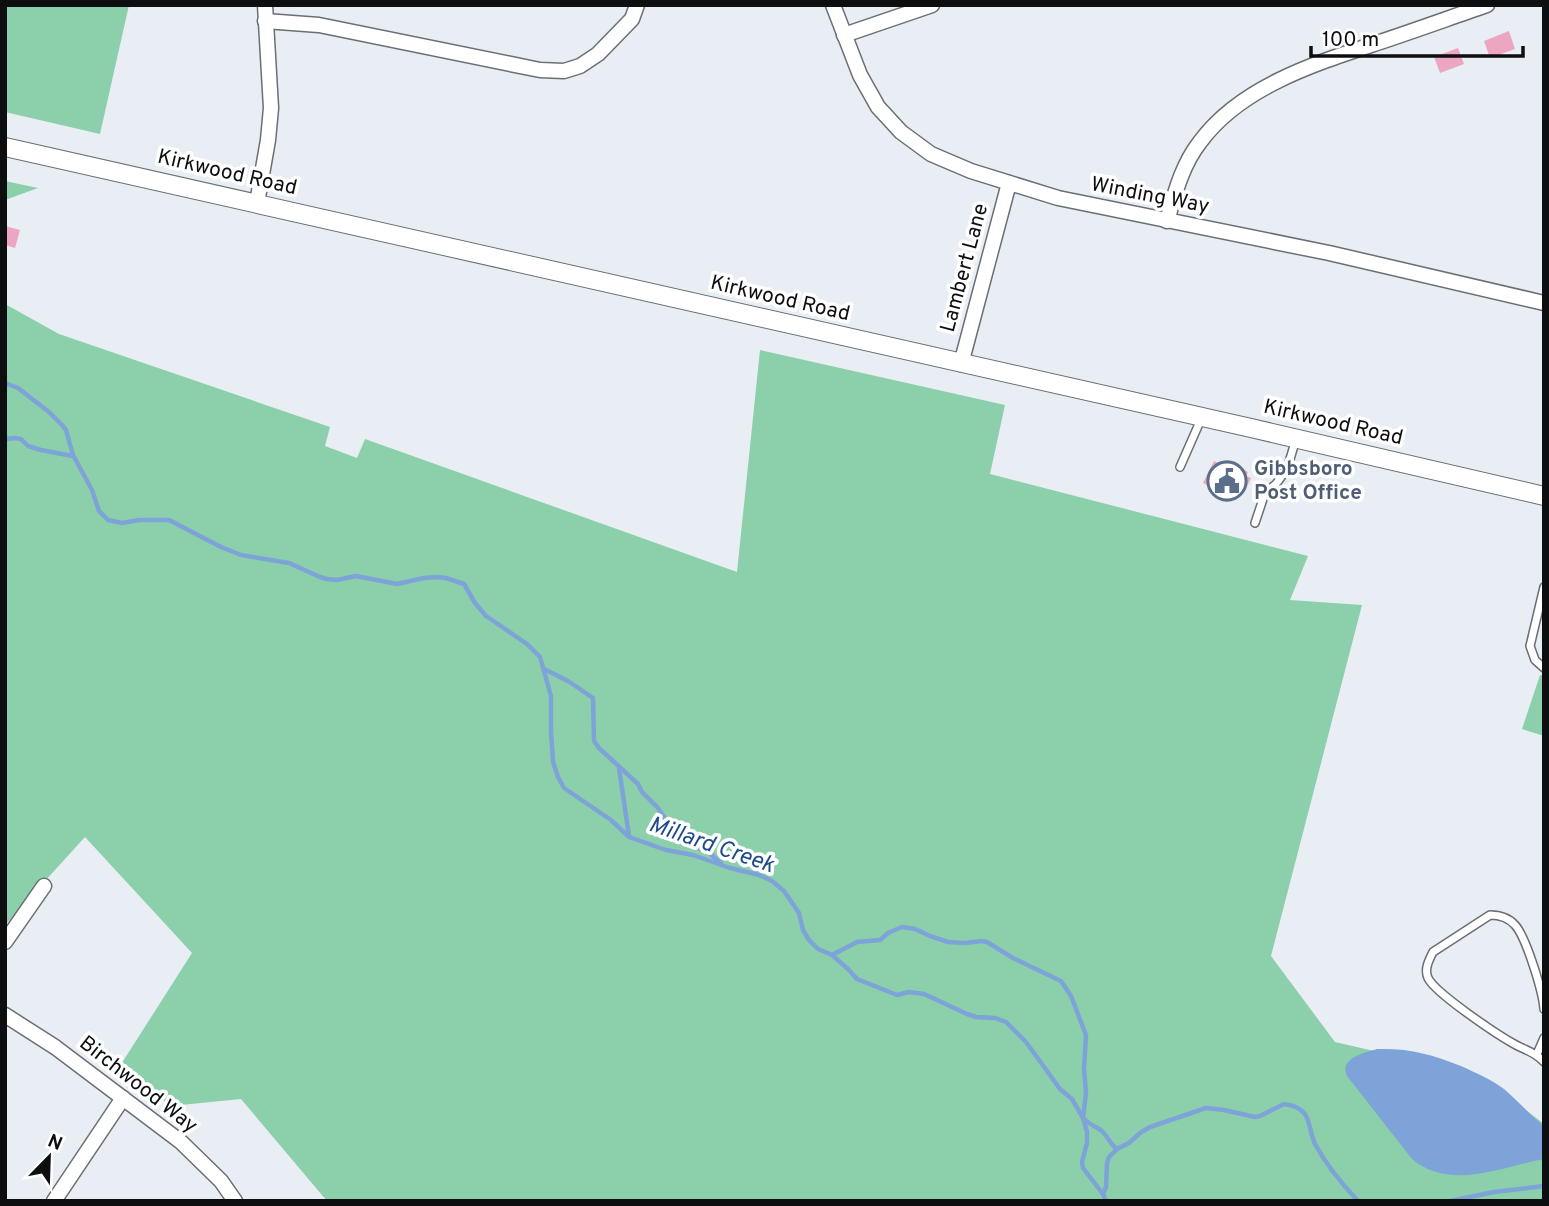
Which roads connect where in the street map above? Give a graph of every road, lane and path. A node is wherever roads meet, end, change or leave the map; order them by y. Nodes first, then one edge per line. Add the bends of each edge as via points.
1 (265, 5) edge
2 (637, 5) edge
3 (833, 5) edge
4 (932, 5) edge
5 (1488, 5) edge
6 (265, 21) junction
7 (844, 35) junction
8 (5, 148) edge
9 (1009, 183) junction
10 (257, 203) junction
11 (1167, 221) junction
12 (1544, 303) edge
13 (961, 363) junction
14 (1202, 417) junction
15 (1296, 438) junction
16 (1180, 467) dead end
17 (1544, 496) edge
18 (1255, 523) dead end
19 (1543, 589) edge
20 (1544, 667) edge
21 (44, 886) dead end
22 (5, 942) edge
23 (1544, 1009) edge
24 (5, 1015) edge
25 (1544, 1038) edge
26 (1537, 1054) junction
27 (1544, 1062) edge
28 (123, 1098) junction
29 (54, 1201) edge
30 (235, 1201) edge

1 - 6 street
2 - 6 street via 632,19 598,54 564,71 319,25
3 - 7 street, Winding Way
4 - 7 street
5 - 11 street via 1317,64 1248,97 1200,141 1177,185
6 - 10 street via 271,108
7 - 9 street, Winding Way via 878,107 901,132 931,154
8 - 10 street, Kirkwood Road
9 - 11 street, Winding Way
9 - 13 street, Lambert Lane
10 - 13 street, Kirkwood Road
11 - 12 street, Winding Way
13 - 14 street, Kirkwood Road
14 - 15 street, Kirkwood Road
14 - 16 lane
15 - 17 street, Kirkwood Road
15 - 18 lane via 1287,469 1265,493
19 - 20 lane via 1530,646 1535,660
21 - 22 street
23 - 26 lane via 1522,937 1508,918 1490,915 1433,952 1428,960 1427,977 1448,999
24 - 28 street, Birchwood Way
25 - 26 lane
26 - 27 lane
28 - 29 street
28 - 30 street, Birchwood Way via 181,1142

